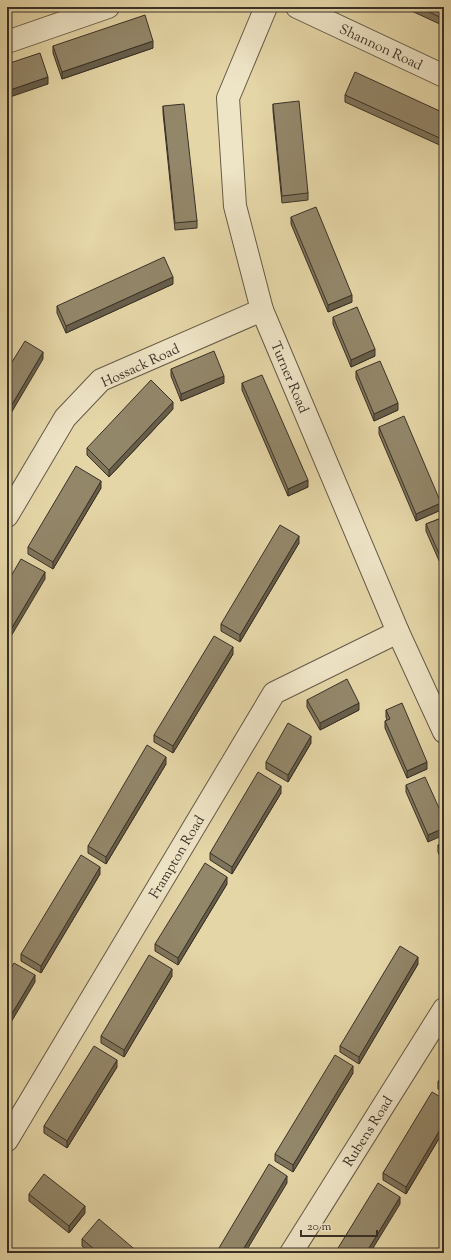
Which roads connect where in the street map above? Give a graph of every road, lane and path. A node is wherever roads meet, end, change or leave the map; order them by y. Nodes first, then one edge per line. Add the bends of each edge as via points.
1 (108, 7) edge
2 (266, 7) edge
3 (297, 7) edge
4 (80, 12) edge
5 (7, 42) edge
6 (444, 76) edge
7 (262, 310) junction
8 (7, 516) edge
9 (398, 632) junction
10 (444, 732) edge
11 (444, 1009) edge
12 (7, 1140) edge
13 (291, 1253) edge

1 - 4 street
2 - 7 street, Turner Road via 228,98 235,206
3 - 6 street, Shannon Road
4 - 5 street
7 - 8 street, Hossack Road via 101,380 65,418
7 - 9 street, Turner Road
9 - 10 street, Turner Road
9 - 12 street, Frampton Road via 274,693
11 - 13 street, Rubens Road

